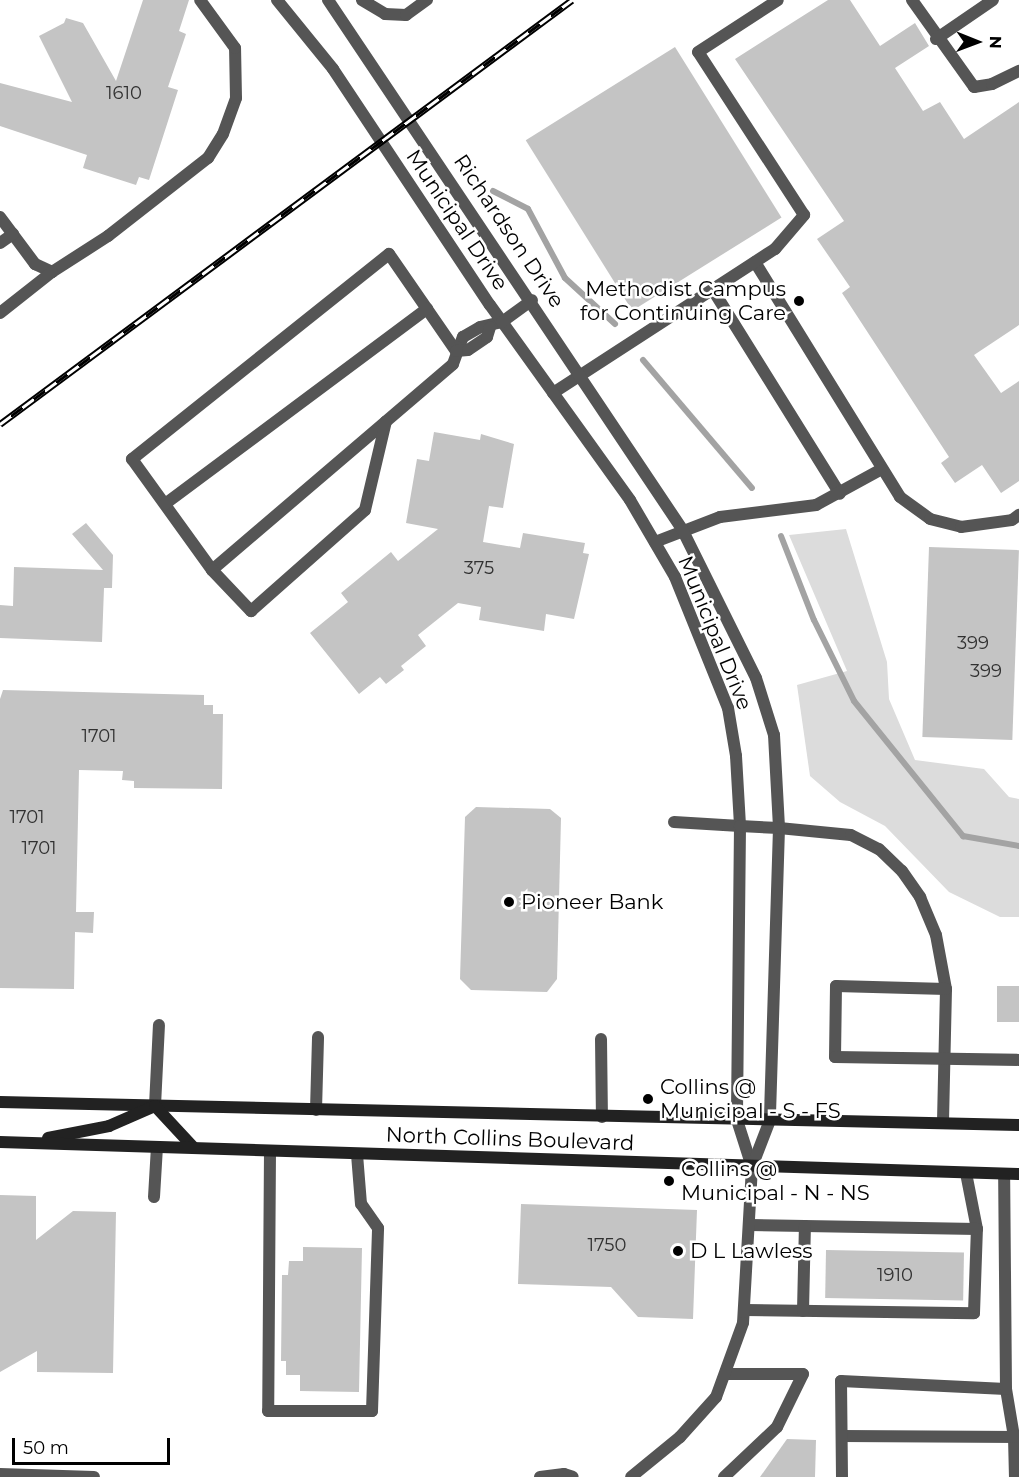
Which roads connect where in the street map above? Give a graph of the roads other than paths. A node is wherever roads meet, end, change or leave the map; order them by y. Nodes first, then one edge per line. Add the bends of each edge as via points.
1 (200, 0) edge
2 (278, 0) edge
3 (328, 0) edge
4 (362, 0) edge
5 (427, 0) edge
6 (778, 0) edge
7 (912, 0) edge
8 (993, 0) edge
9 (936, 39) junction
10 (1019, 71) edge
11 (0, 217) edge
12 (13, 234) junction
13 (0, 243) edge
14 (755, 262) junction
15 (52, 272) junction
16 (713, 290) junction
17 (532, 300) junction
18 (427, 309) junction
19 (0, 313) edge
20 (496, 324) junction
21 (456, 351) junction
22 (580, 372) junction
23 (553, 393) junction
24 (386, 421) junction
25 (880, 470) junction
26 (656, 485) joint
27 (840, 494) junction
28 (165, 504) junction
29 (1019, 515) edge
30 (682, 529) junction
31 (655, 542) junction
32 (212, 570) junction
33 (674, 822) dead end
34 (740, 826) junction
35 (779, 828) junction
36 (946, 988) junction
37 (159, 1025) dead end
38 (318, 1037) dead end
39 (601, 1039) dead end
40 (944, 1059) junction
41 (1019, 1060) edge
42 (0, 1102) edge
43 (155, 1106) junction
44 (316, 1110) junction
45 (602, 1117) junction
46 (737, 1120) junction
47 (770, 1120) junction
48 (943, 1123) junction
49 (1019, 1125) edge
50 (0, 1142) edge
51 (26, 1143) junction
52 (157, 1147) junction
53 (194, 1148) junction
54 (270, 1151) junction
55 (357, 1154) junction
56 (752, 1167) junction
57 (966, 1173) junction
58 (1004, 1174) junction
59 (1019, 1174) edge
60 (154, 1197) dead end
61 (750, 1225) junction
62 (805, 1226) junction
63 (977, 1229) junction
64 (745, 1310) junction
65 (803, 1311) junction
66 (726, 1374) junction
67 (1006, 1389) junction
68 (842, 1436) junction
69 (1016, 1437) edge
70 (0, 1474) edge
71 (94, 1477) edge
72 (540, 1477) edge
73 (573, 1477) edge
74 (631, 1477) edge
75 (724, 1477) edge
76 (842, 1477) edge
77 (1015, 1477) edge

1 - 15 street via 235,48 236,98 223,134 208,158 108,236
2 - 20 street, Municipal Drive via 333,69
3 - 17 street, Richardson Drive
4 - 5 street via 385,14 406,15
6 - 14 street via 698,52 804,216 775,249
7 - 9 street
8 - 9 street
9 - 10 street via 974,87 992,84
11 - 12 street
12 - 13 street
12 - 15 street via 35,264
14 - 16 street
14 - 25 street
15 - 19 street
16 - 22 street
16 - 27 street
17 - 20 street
17 - 22 street, Richardson Drive
18 - 21 street
18 - 28 street
18 - 28 street via 389,254 132,459
20 - 21 street via 487,337 468,350
20 - 23 street, Municipal Drive
21 - 24 street via 453,364
22 - 23 street
22 - 26 street, Richardson Drive
23 - 31 street, Municipal Drive
24 - 32 street
24 - 32 street via 365,510 251,611
25 - 27 street
25 - 29 street via 900,497 930,519 961,527 1012,520
26 - 30 street, Municipal Drive
27 - 30 street via 816,505 720,517
28 - 32 street
30 - 31 street
30 - 35 street, Municipal Drive via 756,678 774,735
31 - 34 street, Municipal Drive via 675,577 728,708 736,756
33 - 34 street
34 - 35 street
34 - 46 street, Municipal Drive
35 - 36 street via 851,835 879,849 902,871 920,897 936,935
35 - 47 street, Municipal Drive
36 - 40 street
36 - 40 street via 836,986 835,1057
37 - 43 street
38 - 44 street
39 - 45 street
40 - 41 street
40 - 48 street
42 - 43 main road, North Collins Boulevard
43 - 44 main road, North Collins Boulevard
43 - 51 main road via 109,1126
43 - 53 main road
44 - 45 main road, North Collins Boulevard
45 - 46 main road, North Collins Boulevard
46 - 47 main road, North Collins Boulevard
46 - 56 street, Municipal Drive
47 - 48 main road, North Collins Boulevard
47 - 56 street, Municipal Drive
48 - 49 main road, North Collins Boulevard
50 - 51 main road, North Collins Boulevard
51 - 52 main road, North Collins Boulevard
52 - 53 main road, North Collins Boulevard
52 - 60 street
53 - 54 main road, North Collins Boulevard
54 - 55 main road, North Collins Boulevard
54 - 55 street via 268,1411 372,1411 378,1228 361,1204
55 - 56 main road, North Collins Boulevard
56 - 57 main road, North Collins Boulevard
56 - 61 street, Municipal Drive
57 - 58 main road, North Collins Boulevard
57 - 63 street
58 - 59 main road, North Collins Boulevard
58 - 67 street
61 - 62 street
61 - 64 street, Municipal Drive
62 - 63 street
62 - 65 street
63 - 65 street via 974,1313
64 - 65 street
64 - 66 street, Municipal Drive
66 - 74 street, Municipal Drive via 716,1397 699,1418
66 - 75 street via 802,1374 777,1428
67 - 68 street via 841,1381
67 - 69 street
68 - 69 street
68 - 76 street
69 - 77 street
70 - 71 street
72 - 73 street

